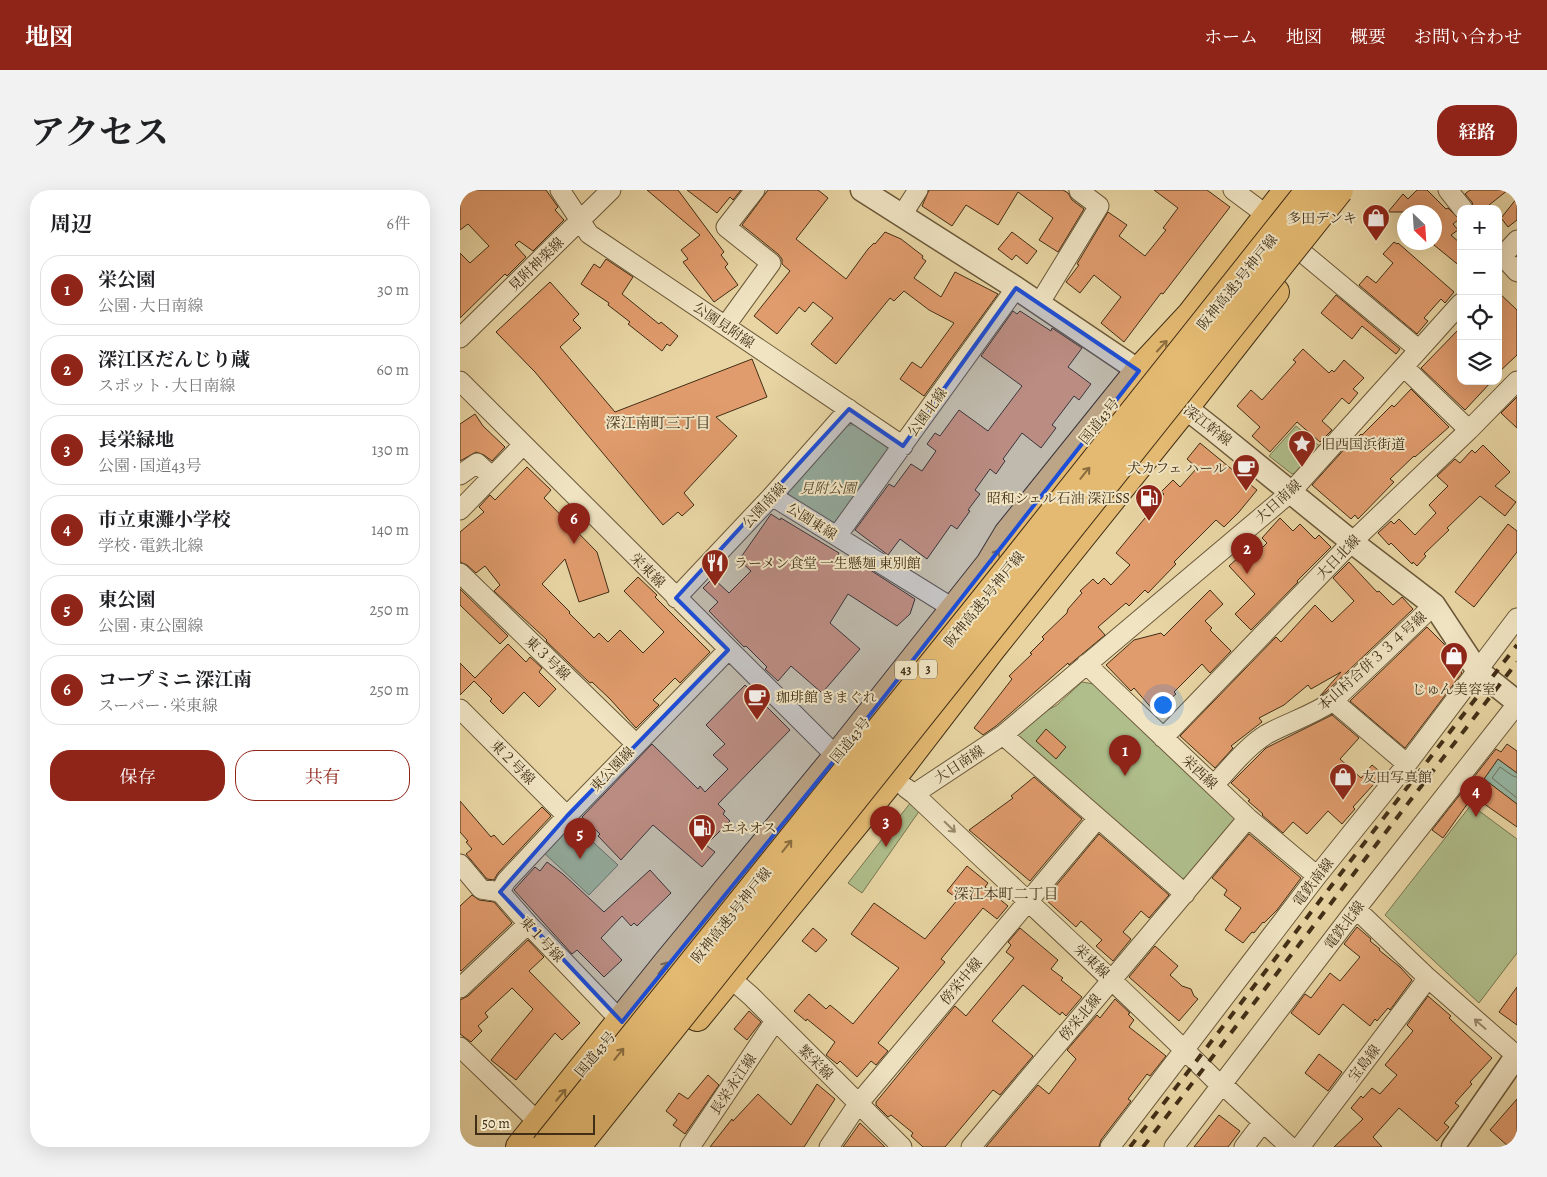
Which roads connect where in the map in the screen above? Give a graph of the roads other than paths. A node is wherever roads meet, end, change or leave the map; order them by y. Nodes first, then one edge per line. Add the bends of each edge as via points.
1 (560, 190) edge
2 (611, 190) edge
3 (755, 190) edge
4 (862, 190) edge
5 (918, 190) edge
6 (1080, 190) edge
7 (1233, 190) edge
8 (1288, 190) edge
9 (1310, 190) edge
10 (1339, 190) edge
11 (1354, 190) edge
12 (1448, 190) edge
13 (1460, 205) edge
14 (902, 216) junction
15 (1268, 216) junction
16 (579, 220) junction
17 (1517, 240) edge
18 (1304, 254) junction
19 (1502, 254) edge
20 (1502, 258) edge
21 (1517, 272) edge
22 (1016, 288) junction
23 (1039, 304) junction
24 (1457, 306) edge
25 (726, 325) junction
26 (460, 338) edge
27 (1418, 349) junction
28 (1404, 367) junction
29 (1139, 371) junction
30 (460, 381) edge
31 (1517, 381) edge
32 (1185, 407) junction
33 (849, 409) junction
34 (1469, 430) junction
35 (523, 445) junction
36 (902, 446) junction
37 (460, 475) edge
38 (492, 477) junction
39 (1291, 492) junction
40 (772, 496) junction
41 (460, 510) edge
42 (837, 536) junction
43 (1352, 542) junction
44 (460, 573) edge
45 (676, 598) junction
46 (1434, 605) junction
47 (954, 609) junction
48 (1517, 618) edge
49 (728, 650) junction
50 (1086, 664) junction
51 (1477, 670) junction
52 (1333, 701) junction
53 (1517, 703) edge
54 (460, 709) edge
55 (1003, 735) junction
56 (1163, 738) junction
57 (636, 744) junction
58 (837, 757) junction
59 (1407, 764) junction
60 (892, 778) junction
61 (1214, 785) junction
62 (914, 794) junction
63 (566, 816) junction
64 (1098, 818) junction
65 (1248, 818) junction
66 (460, 864) edge
67 (1317, 876) junction
68 (500, 892) junction
69 (1185, 894) junction
70 (1027, 902) junction
71 (1356, 910) junction
72 (528, 924) junction
73 (729, 977) junction
74 (1428, 978) junction
75 (1112, 979) junction
76 (460, 988) edge
77 (775, 1021) junction
78 (622, 1022) junction
79 (460, 1047) edge
80 (1185, 1050) junction
81 (1517, 1055) edge
82 (1223, 1085) junction
83 (858, 1104) junction
84 (1263, 1122) junction
85 (542, 1135) edge
86 (520, 1147) edge
87 (576, 1147) edge
88 (591, 1147) edge
89 (690, 1147) edge
90 (829, 1147) edge
91 (902, 1147) edge
92 (971, 1147) edge
93 (1110, 1147) edge
94 (1174, 1147) edge
95 (1244, 1147) edge
96 (1290, 1147) edge
97 (1300, 1147) edge
98 (1453, 1147) edge

1 - 16 street, 公園見附線
2 - 16 street, 見附神楽線
3 - 25 street via 726,227 771,264
4 - 14 street, 深江幹線
5 - 14 street
6 - 23 street via 1099,206
7 - 15 street
8 - 15 highway, 国道43号 / 43
85 -> 9 highway, 阪神高速3号神戸線 / 3, bridge via 976,609
10 - 87 highway, 阪神高速3号神戸線 / 3, bridge
11 - 18 highway
12 - 13 street
14 - 22 street, 深江幹線
29 -> 15 highway, 国道43号 / 43 via 1191,315
16 - 25 street, 公園見附線 via 589,234
16 - 26 street, 見附神楽線
17 - 19 street
18 - 27 street
18 - 32 highway
20 - 21 street
22 - 23 street, 深江幹線
22 - 36 street, 公園北線
23 - 29 street, 深江幹線
24 - 27 street, 大日南線
25 - 33 street, 公園見附線
27 - 28 street, 大日南線
28 - 34 street
28 - 39 street, 大日南線
29 - 32 street, 深江幹線
47 -> 29 highway, 国道43号 / 43 via 990,564 1008,534
30 - 35 street, 栄東線
31 - 34 street, 大日北線
32 - 39 street, 深江幹線
32 - 60 highway
33 - 36 street, 公園見附線
33 - 40 street, 公園南線
34 - 43 street, 大日北線
35 - 38 street
35 - 45 street, 栄東線
36 - 42 street, 公園北線
37 - 38 street via 476,463
38 - 41 street
39 - 43 street, 深江幹線
39 - 50 street, 大日南線
40 - 42 street, 公園東線
40 - 45 street, 公園南線
42 - 47 street, 公園東線
43 - 46 street, 深江幹線
43 - 56 street, 大日北線
44 - 57 street, 東３号線
45 - 49 street, 栄東線
46 - 51 street, 深江幹線
46 - 52 street, 本山村合併３３４号線
47 - 58 highway, 国道43号 / 43
48 - 51 street, 電鉄南線
49 - 57 street, 東公園線
49 - 58 street, 栄東線
50 - 55 street, 大日南線
50 - 56 street, 栄西線
51 - 53 street, 深江幹線
51 - 59 street, 電鉄南線
52 - 59 street
52 - 61 street, 本山村合併３３４号線 via 1266,735
53 - 71 street, 電鉄北線
54 - 63 street, 東２号線
55 - 62 street, 大日南線
55 - 64 street
56 - 61 street, 栄西線
57 - 63 street, 東公園線
78 -> 58 highway, 国道43号 / 43 via 673,955
59 - 67 street, 電鉄南線
60 - 62 street, 栄東線
60 - 73 highway
61 - 65 street, 栄西線
62 -> 70 street, 栄東線
63 - 68 street, 東公園線 via 506,881
64 - 69 street
64 - 70 street, 傍栄中線
65 - 67 street, 栄西線
65 - 69 street, 傍栄北線
66 - 68 street via 481,889
67 - 80 street, 電鉄南線
68 - 72 street, 東１号線
69 - 75 street, 傍栄北線
70 - 75 street, 栄東線
70 - 83 street, 傍栄中線
71 - 74 street
71 - 82 street, 電鉄北線
72 - 76 street
72 - 78 street, 東１号線
73 - 77 street, 繁栄線
73 - 88 highway
81 -> 74 street
74 - 97 street, 宝島線
75 - 80 street, 栄東線
75 - 92 street, 傍栄北線
77 - 83 street, 繁栄線
77 - 89 street, 長栄永江線
85 -> 78 highway, 国道43号 / 43
79 - 85 street
80 - 82 street, 栄東線
80 - 93 street, 電鉄南線
81 - 98 street
82 - 84 street, 栄東線
82 - 94 street, 電鉄北線
83 - 90 street, 傍栄中線
83 - 91 street, 繁栄線
84 - 95 street
84 - 96 street, 栄東線
85 - 86 highway, 国道43号 / 43

